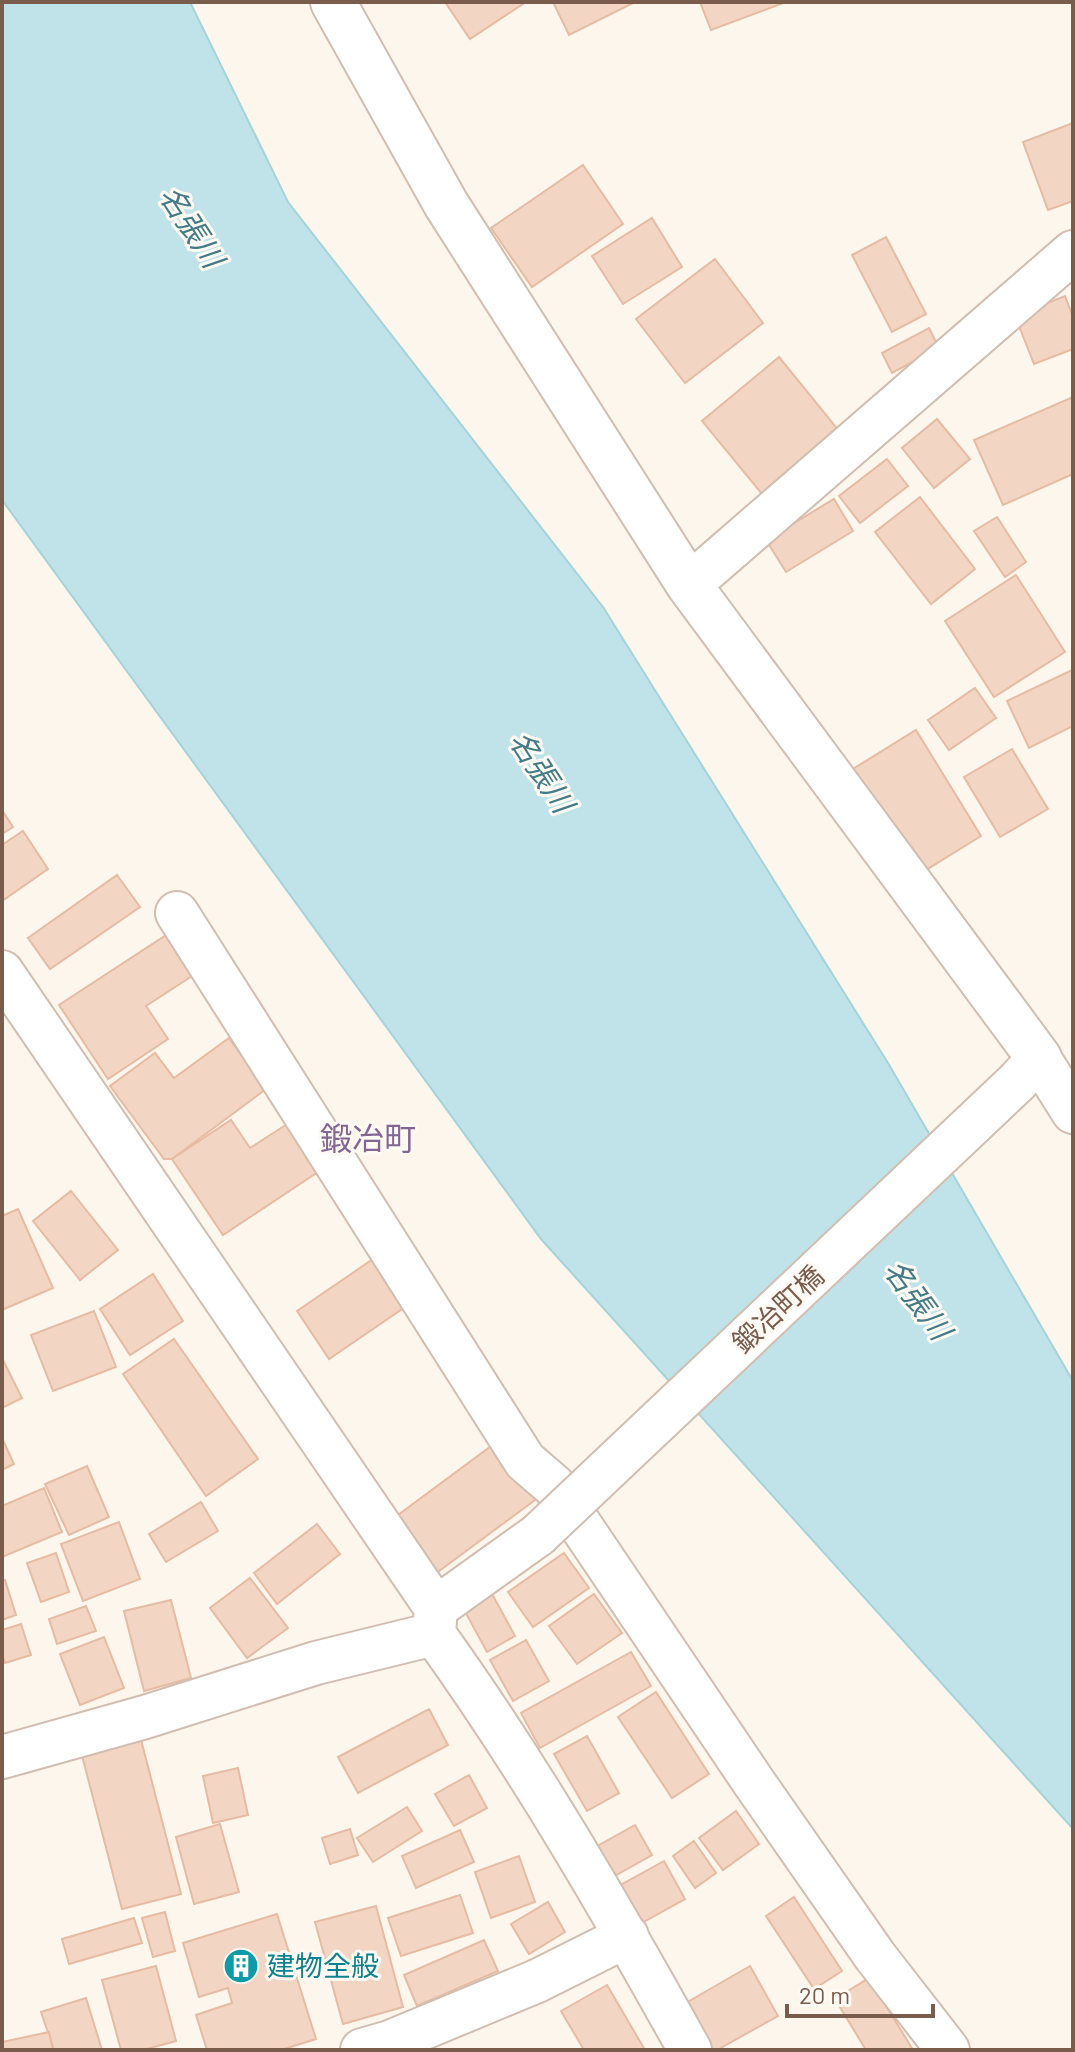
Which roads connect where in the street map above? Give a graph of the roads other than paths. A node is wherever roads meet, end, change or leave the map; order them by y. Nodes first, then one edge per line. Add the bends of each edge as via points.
1 (333, 2) edge
2 (1073, 252) edge
3 (689, 585) junction
4 (177, 913) dead end
5 (2, 972) edge
6 (1028, 1070) junction
7 (1073, 1112) edge
8 (435, 1621) junction
9 (2, 1757) edge
10 (627, 1936) junction
11 (362, 2050) edge
12 (690, 2050) edge
13 (948, 2050) edge

1 - 3 street via 446,204
2 - 3 street
3 - 6 street
4 - 13 street via 525,1461 554,1486 772,1809
5 - 8 street
6 - 7 street
6 - 8 street, 鍛冶町橋, bridge via 538,1535
8 - 9 street via 145,1717
8 - 10 street
10 - 11 street via 537,1981
10 - 12 street

